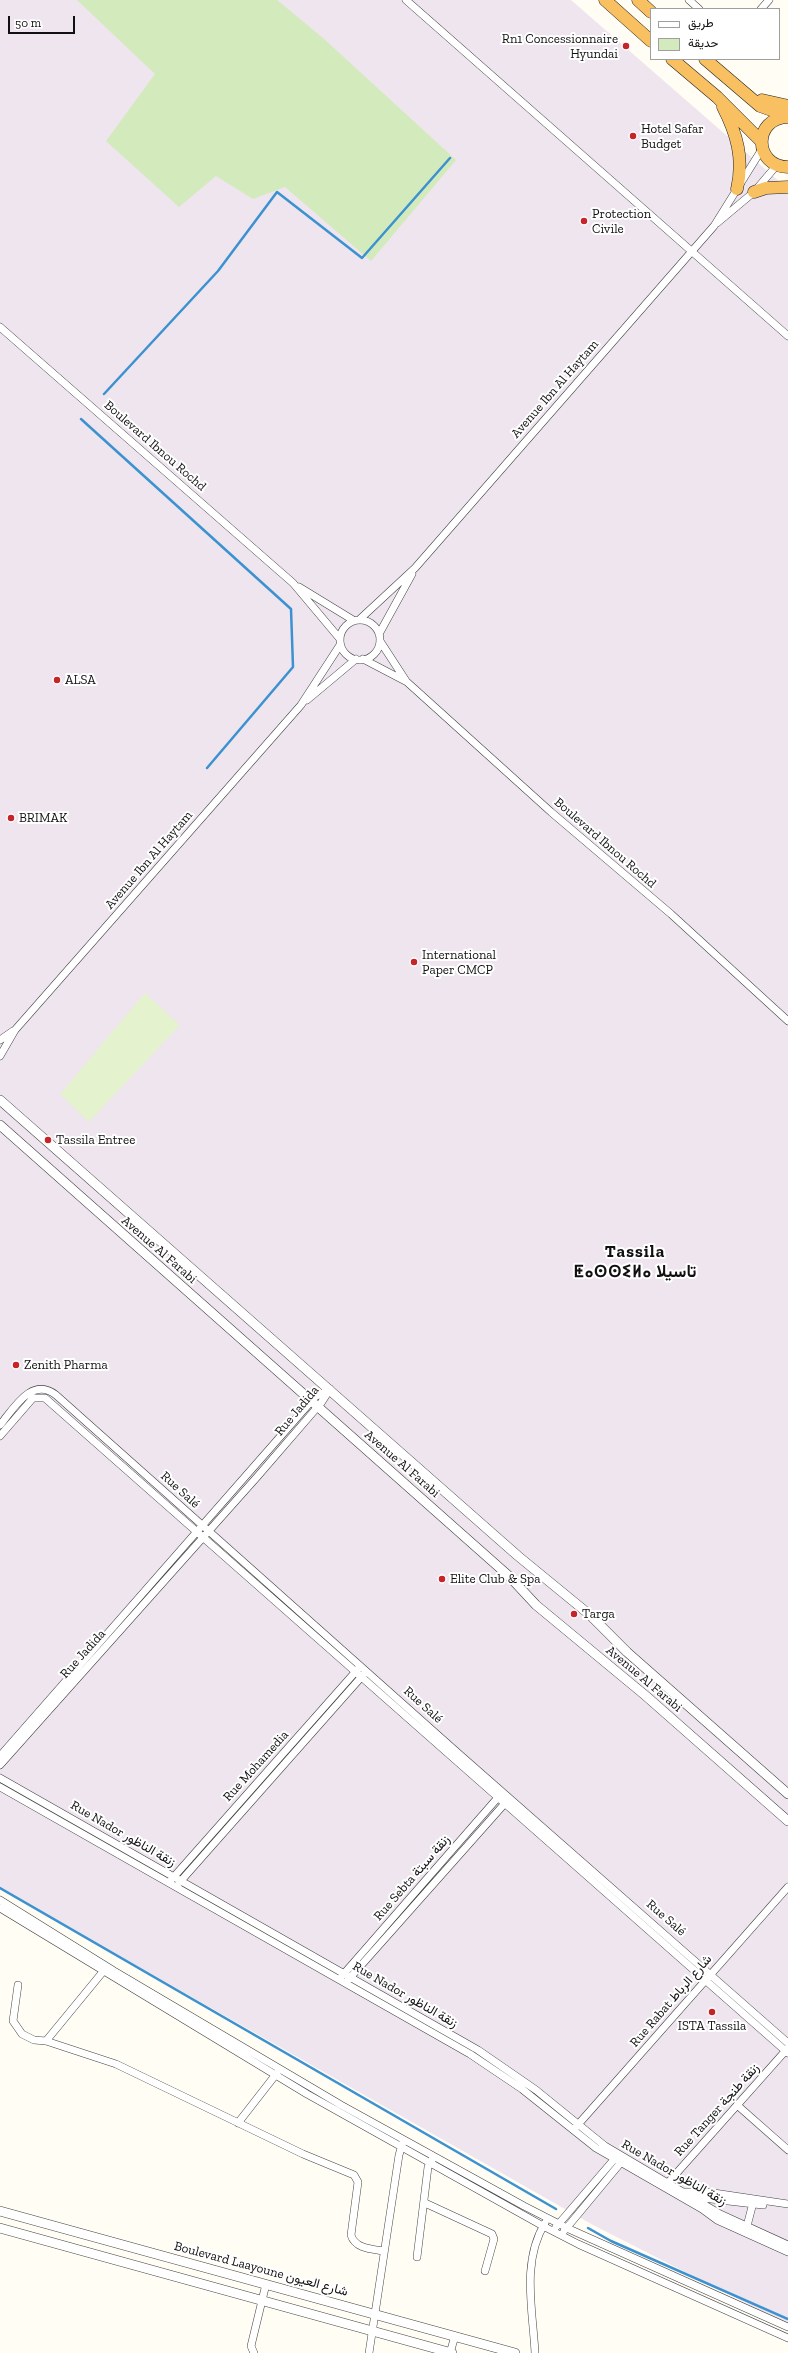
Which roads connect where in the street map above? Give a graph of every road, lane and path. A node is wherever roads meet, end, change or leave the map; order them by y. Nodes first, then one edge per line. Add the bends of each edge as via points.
1 (406, 0) edge
2 (605, 0) edge
3 (638, 0) edge
4 (689, 0) edge
5 (769, 0) edge
6 (698, 8) edge
7 (762, 8) edge
8 (650, 11) edge
9 (650, 40) edge
10 (673, 60) edge
11 (706, 60) edge
12 (734, 85) junction
13 (718, 97) junction
14 (788, 106) edge
15 (788, 116) edge
16 (762, 145) junction
17 (782, 166) edge
18 (788, 187) edge
19 (737, 190) junction
20 (754, 192) junction
21 (714, 226) junction
22 (691, 252) junction
23 (0, 327) edge
24 (788, 336) edge
25 (415, 568) junction
26 (293, 583) junction
27 (356, 620) junction
28 (380, 638) junction
29 (340, 642) junction
30 (359, 659) junction
31 (407, 682) junction
32 (301, 705) junction
33 (788, 1021) edge
34 (15, 1030) junction
35 (0, 1040) edge
36 (0, 1056) edge
37 (0, 1100) edge
38 (0, 1125) edge
39 (40, 1388) junction
40 (330, 1389) junction
41 (41, 1397) junction
42 (314, 1405) junction
43 (0, 1424) edge
44 (0, 1436) edge
45 (206, 1528) junction
46 (200, 1534) junction
47 (358, 1668) junction
48 (364, 1674) junction
49 (0, 1756) edge
50 (0, 1765) edge
51 (0, 1778) edge
52 (0, 1787) edge
53 (788, 1794) edge
54 (501, 1795) junction
55 (507, 1800) junction
56 (788, 1821) edge
57 (171, 1880) junction
58 (178, 1884) junction
59 (788, 1887) edge
60 (0, 1900) edge
61 (0, 1908) edge
62 (105, 1969) junction
63 (348, 1975) junction
64 (709, 1977) junction
65 (342, 1982) junction
66 (18, 1985) dead end
67 (46, 2041) junction
68 (788, 2043) edge
69 (787, 2050) edge
70 (280, 2069) junction
71 (275, 2075) junction
72 (737, 2105) junction
73 (238, 2123) junction
74 (575, 2128) junction
75 (402, 2143) junction
76 (788, 2150) edge
77 (619, 2159) junction
78 (434, 2161) junction
79 (666, 2185) junction
80 (684, 2195) junction
81 (693, 2197) junction
82 (754, 2201) junction
83 (425, 2203) junction
84 (788, 2204) edge
85 (788, 2208) edge
86 (0, 2211) edge
87 (548, 2218) junction
88 (559, 2224) junction
89 (543, 2226) junction
90 (747, 2226) junction
91 (0, 2228) edge
92 (567, 2228) junction
93 (553, 2231) junction
94 (560, 2235) junction
95 (788, 2245) edge
96 (384, 2251) junction
97 (788, 2252) edge
98 (418, 2257) dead end
99 (485, 2271) dead end
100 (266, 2284) junction
101 (262, 2301) junction
102 (374, 2314) junction
103 (788, 2327) edge
104 (372, 2331) junction
105 (455, 2336) junction
106 (788, 2338) edge
107 (254, 2353) edge
108 (369, 2353) edge
109 (451, 2353) edge
110 (515, 2353) edge
111 (535, 2353) edge

1 - 22 street
2 - 9 highway
3 - 8 highway
4 - 6 street
5 - 7 street
10 - 13 highway
11 - 12 highway
12 - 14 highway via 762,100
12 - 15 highway via 760,106
13 - 16 highway
13 - 19 highway via 738,142 740,158
15 - 16 highway via 770,123 762,134
16 - 17 highway via 770,161
16 - 19 street, Avenue Ibn Al Haytam
17 - 20 street, Avenue Ibn Al Haytam
18 - 20 highway via 772,187
19 - 21 street, Avenue Ibn Al Haytam
20 - 21 street, Avenue Ibn Al Haytam
21 - 22 street, Avenue Ibn Al Haytam
22 - 24 street
22 - 25 street, Avenue Ibn Al Haytam
23 - 26 street, Boulevard Ibnou Rochd
25 - 27 street, Avenue Ibn Al Haytam
25 - 28 street, Avenue Ibn Al Haytam
26 - 27 street, Boulevard Ibnou Rochd
26 - 29 street, Boulevard Ibnou Rochd
27 - 28 street via 372,624
27 - 29 street via 343,628
28 - 30 street via 374,653
28 - 31 street, Boulevard Ibnou Rochd
29 - 30 street via 344,653
29 - 32 street, Avenue Ibn Al Haytam
30 - 31 street, Boulevard Ibnou Rochd
30 - 32 street, Avenue Ibn Al Haytam
31 - 33 street, Boulevard Ibnou Rochd via 551,812 671,914
32 - 34 street, Avenue Ibn Al Haytam
34 - 35 street, Avenue Ibn Al Haytam
34 - 36 street, Avenue Ibn Al Haytam
37 - 40 street, Avenue Al Farabi
38 - 42 street, Avenue Al Farabi
39 - 41 street
39 - 43 street via 28,1393
39 - 45 street, Rue Salé via 56,1395
40 - 42 street, Rue Jadida via 319,1393
40 - 53 street, Avenue Al Farabi via 518,1556 590,1615 627,1652
41 - 44 street via 33,1398
41 - 46 street, Rue Salé
42 - 45 street, Rue Jadida
42 - 56 street, Avenue Al Farabi via 510,1576 540,1609 646,1696
45 - 46 street, Rue Jadida
45 - 47 street, Rue Salé
46 - 47 street, Rue Salé
46 - 49 street, Rue Jadida
46 - 50 street, Rue Jadida
47 - 48 street, Rue Salé
47 - 57 street, Rue Mohamedia
48 - 54 street, Rue Salé
48 - 58 street, Rue Mohamedia
51 - 57 street, Rue Nador زنقة الناظور
52 - 57 street, Rue Nador زنقة الناظور
54 - 55 street, Rue Salé
54 - 63 street, Rue Sebta زنقة سبتة
55 - 63 street, Rue Sebta زنقة سبتة
55 - 64 street, Rue Salé
57 - 58 street, Rue Nador زنقة الناظور
58 - 63 street, Rue Nador زنقة الناظور
58 - 65 street, Rue Nador زنقة الناظور
59 - 64 street, Rue Rabat شارع الرباط
60 - 62 street
61 - 62 street
62 - 67 street
62 - 70 street
62 - 71 street
63 - 65 street, Rue Sebta زنقة سبتة
63 - 74 street, Rue Nador زنقة الناظور via 499,2063 536,2090
64 - 68 street, Rue Salé
64 - 69 street, Rue Salé
64 - 74 street, Rue Rabat شارع الرباط
65 - 74 street, Rue Nador زنقة الناظور via 487,2064
66 - 67 street via 13,2015 17,2029 34,2040
67 - 73 street via 116,2064
69 - 72 street, Rue Tanger زنقة طنجة
70 - 71 street
70 - 75 street
71 - 73 street
71 - 75 street
72 - 76 street
72 - 79 street, Rue Tanger زنقة طنجة
73 - 96 street via 354,2175 358,2182 352,2240 362,2246
74 - 77 street, Rue Nador زنقة الناظور
75 - 78 street
75 - 96 street
77 - 79 street, Rue Nador زنقة الناظور
77 - 88 street
77 - 92 street
78 - 83 street via 429,2174
78 - 87 street
78 - 89 street
79 - 80 street, Rue Nador زنقة الناظور
79 - 80 street, Rue Nador زنقة الناظور via 673,2193
80 - 81 street
80 - 82 street via 707,2192
80 - 97 street, Rue Nador زنقة الناظور via 717,2220
81 - 82 street
81 - 90 street, Rue Nador زنقة الناظور via 720,2214
82 - 84 street
82 - 85 street
82 - 90 street
83 - 98 street
83 - 99 street via 492,2234 494,2240
86 - 100 street, Boulevard Laayoune شارع العيون
87 - 88 street
87 - 89 street
88 - 92 street
88 - 93 street
89 - 93 street
89 - 111 street via 534,2249 530,2272
90 - 95 street, Rue Nador زنقة الناظور
91 - 101 street
92 - 94 street
92 - 103 street
93 - 94 street
94 - 106 street
96 - 102 street
100 - 101 street
100 - 102 street, Boulevard Laayoune شارع العيون
101 - 104 street
101 - 107 street via 251,2346
102 - 104 street
102 - 105 street, Boulevard Laayoune شارع العيون
104 - 108 street
104 - 109 street
105 - 109 street
105 - 110 street, Boulevard Laayoune شارع العيون

